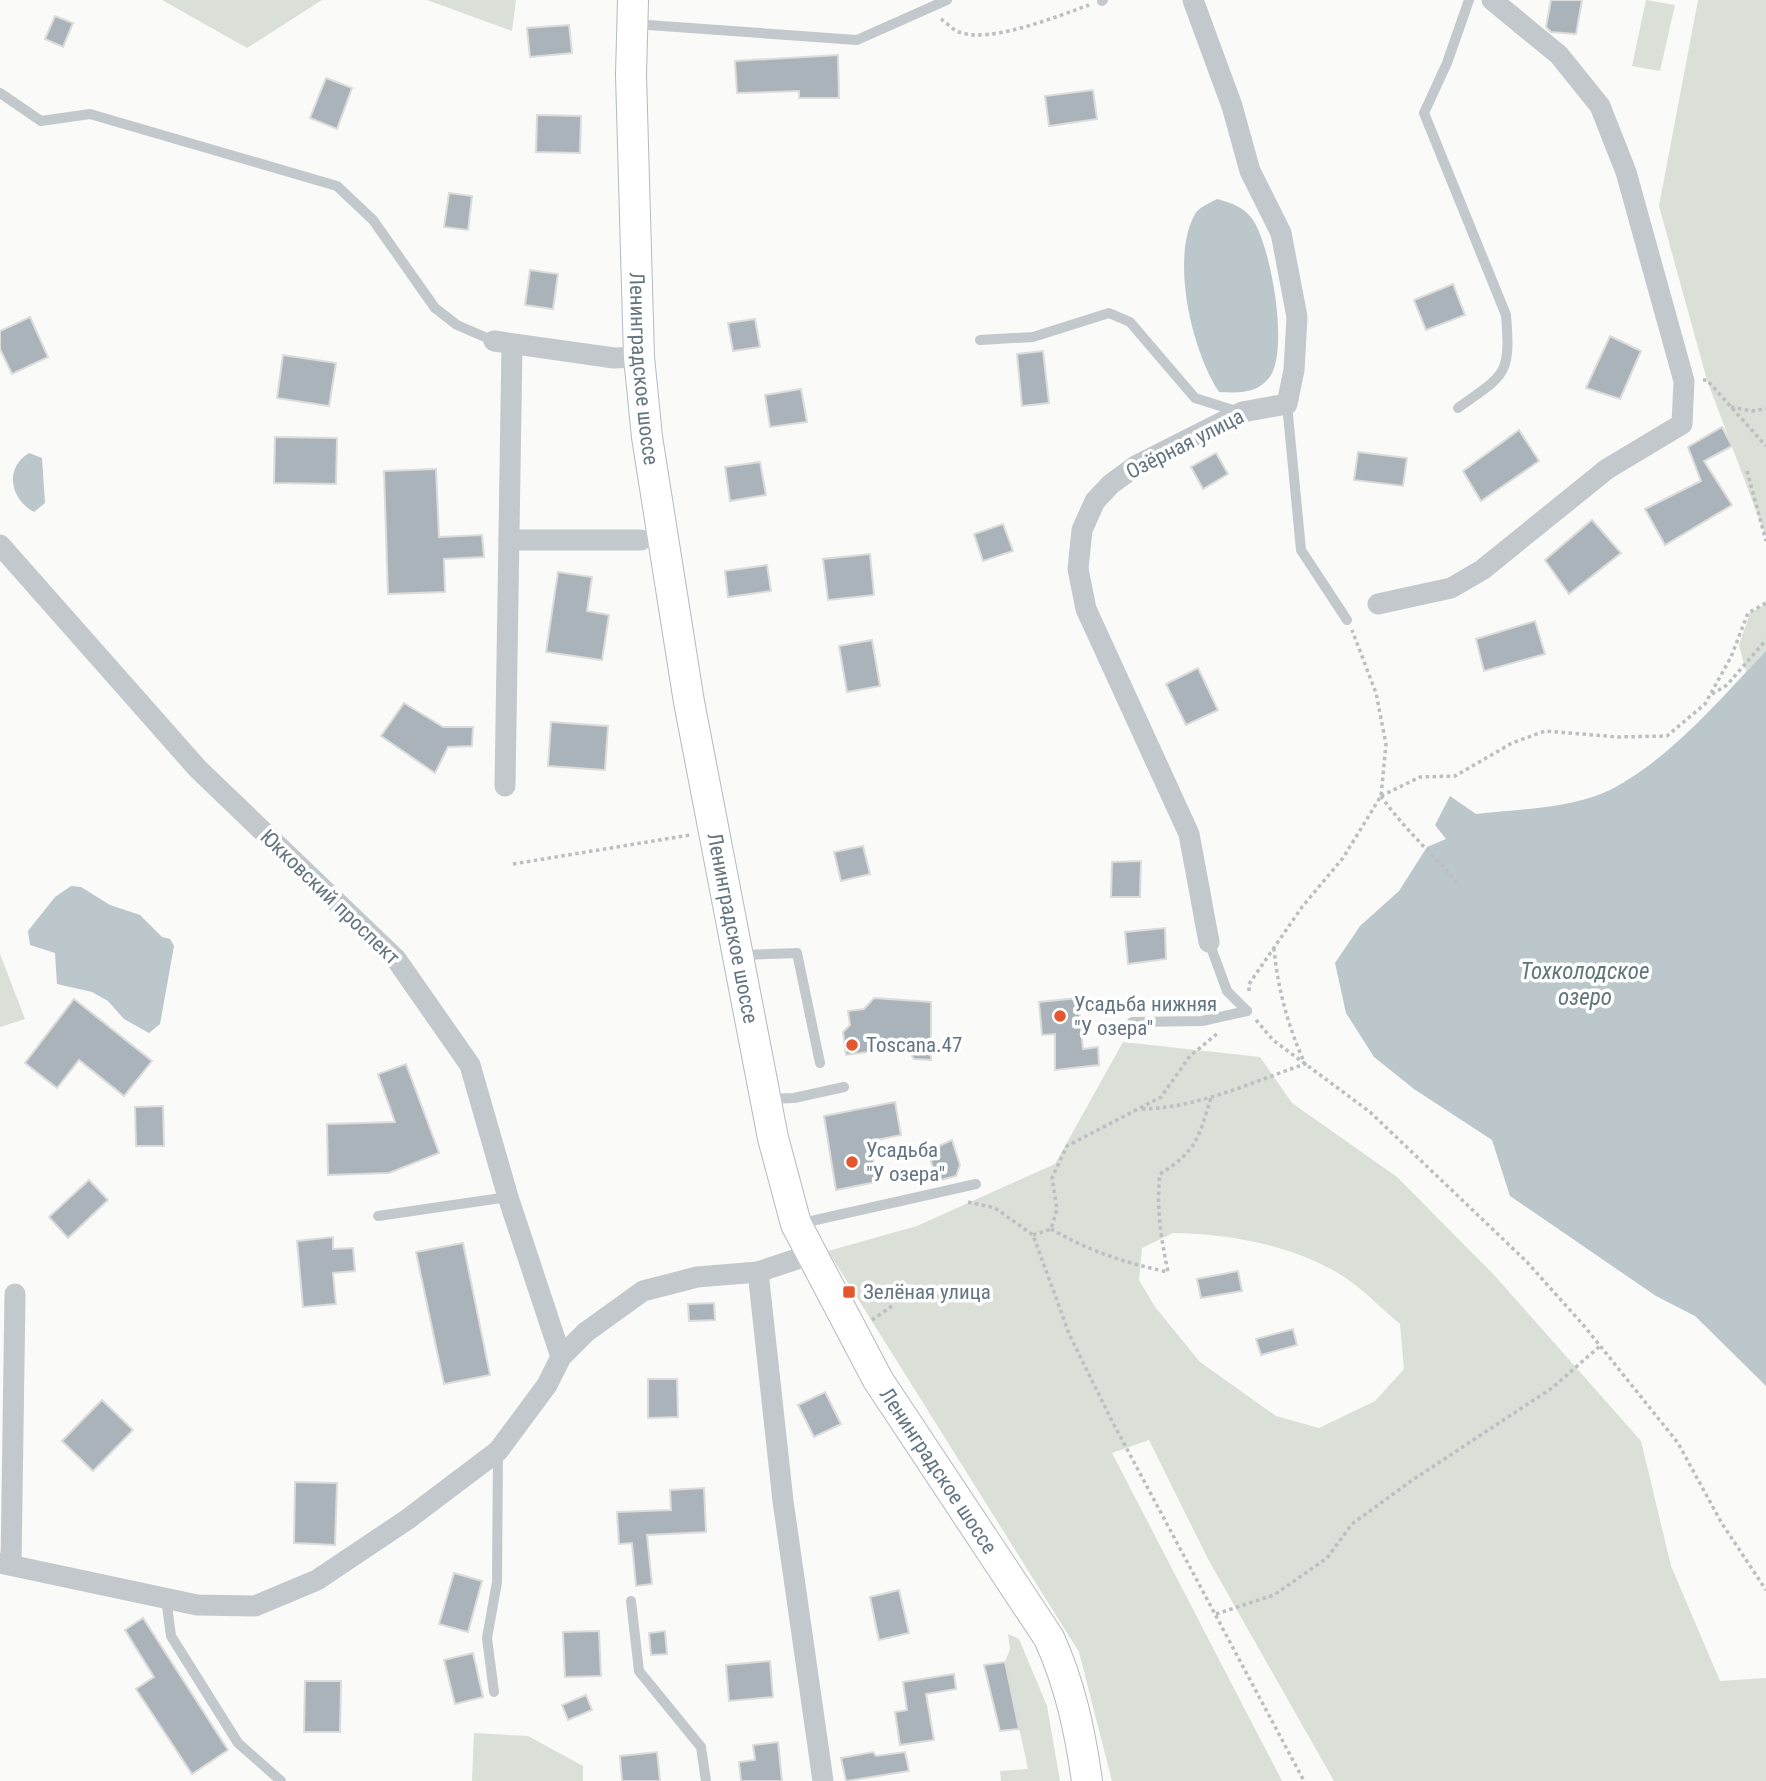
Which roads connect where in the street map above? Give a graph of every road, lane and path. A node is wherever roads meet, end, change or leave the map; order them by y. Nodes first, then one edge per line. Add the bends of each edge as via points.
1 (947, 0) edge
2 (1102, 0) edge
3 (1193, 0) edge
4 (1469, 0) edge
5 (1492, 0) edge
6 (929, 9) junction
7 (632, 12) edge
8 (0, 93) edge
9 (980, 340) dead end
10 (503, 343) junction
11 (639, 357) junction
12 (1707, 380) dead end
13 (1287, 404) junction
14 (1729, 407) junction
15 (1458, 408) dead end
16 (1766, 409) edge
17 (1242, 412) junction
18 (1766, 446) edge
19 (1747, 471) dead end
20 (509, 540) junction
21 (641, 540) dead end
22 (1766, 541) edge
23 (0, 545) edge
24 (1766, 603) edge
25 (1378, 604) dead end
26 (1347, 620) joint
27 (1766, 640) edge
28 (1710, 695) junction
29 (505, 786) dead end
30 (1381, 796) junction
31 (713, 831) junction
32 (513, 864) dead end
33 (1458, 884) dead end
34 (1209, 942) joint
35 (1273, 949) junction
36 (739, 956) junction
37 (1247, 1010) junction
38 (1132, 1022) dead end
39 (820, 1063) dead end
40 (1305, 1064) junction
41 (844, 1087) dead end
42 (1211, 1097) junction
43 (766, 1099) junction
44 (1140, 1110) junction
45 (976, 1184) dead end
46 (935, 1194) junction
47 (508, 1197) junction
48 (378, 1216) dead end
49 (796, 1224) junction
50 (1051, 1229) junction
51 (1033, 1235) junction
52 (809, 1255) junction
53 (758, 1272) junction
54 (15, 1294) dead end
55 (1600, 1346) junction
56 (561, 1357) junction
57 (498, 1451) junction
58 (6, 1564) edge
59 (1766, 1590) edge
60 (166, 1598) junction
61 (631, 1601) dead end
62 (1215, 1614) junction
63 (494, 1692) dead end
64 (281, 1781) edge
65 (706, 1781) edge
66 (823, 1781) edge
67 (1087, 1781) edge
68 (1304, 1781) edge

1 - 6 lane
2 - 6 path via 980,35 958,32
3 - 13 street via 1232,106 1250,172 1281,233 1297,317
4 - 15 lane via 1424,113 1506,315 1508,349 1501,376
5 - 25 street via 1559,55 1600,106 1626,172 1685,381 1682,424 1607,470 1482,570 1451,588
6 - 7 lane via 857,40
7 - 11 main road, Ленинградское шоссе
8 - 10 lane via 41,121 90,114 337,186 373,220 435,308 457,325
9 - 17 lane via 1033,337 1109,313 1130,322 1195,398
10 - 11 street via 614,358
10 - 20 street
11 - 31 main road, Ленинградское шоссе via 677,634
12 - 14 path
13 - 17 street, Озёрная улица
13 - 26 lane via 1301,550
14 - 16 path
14 - 18 path
17 - 34 street, Озёрная улица via 1137,465 1111,484 1096,501 1082,530 1078,569 1086,609 1189,834
19 - 22 path
20 - 21 street
20 - 29 street
23 - 47 street, Юкковский проспект via 198,769 396,959 470,1065
24 - 28 path via 1748,613
26 - 30 path via 1359,642 1381,718 1386,744
27 - 28 path via 1727,685
28 - 30 path via 1706,704 1667,736 1545,731 1512,743 1455,776 1420,777
30 - 33 path via 1398,821
30 - 35 path via 1343,858
31 - 32 path
31 - 36 main road, Ленинградское шоссе
34 - 37 lane via 1227,991
35 - 37 path via 1249,984
35 - 40 path via 1285,1014
36 - 39 lane via 797,953
36 - 43 main road, Ленинградское шоссе
37 - 38 lane via 1202,1021
37 - 40 path via 1273,1040
37 - 44 path via 1190,1056 1161,1097
40 - 42 path
40 - 55 path via 1370,1111 1440,1176 1527,1262
41 - 43 lane
42 - 44 path
42 - 50 path via 1202,1128 1185,1158 1160,1174 1159,1229 1168,1272 1083,1248
43 - 49 main road, Ленинградское шоссе
44 - 50 path via 1067,1146 1052,1178 1057,1209
45 - 46 lane
46 - 49 lane
46 - 51 path via 995,1208
47 - 48 lane
47 - 56 street, Юкковский проспект
49 - 52 main road, Ленинградское шоссе
50 - 51 path
51 - 62 path via 1070,1336
52 - 53 street
52 - 67 main road, Ленинградское шоссе via 878,1380 1049,1638 1065,1673
53 - 56 street via 697,1277 643,1291 586,1332
53 - 66 street via 783,1501
54 - 58 street
55 - 59 path via 1678,1443 1721,1522
55 - 62 path via 1552,1388 1352,1524 1327,1558 1274,1595
56 - 57 street via 547,1385
57 - 60 street via 317,1580 255,1606 197,1605
57 - 63 lane via 497,1582 487,1638
58 - 60 street
60 - 64 lane via 171,1636 238,1743
61 - 65 lane via 639,1671 701,1747
62 - 68 path

